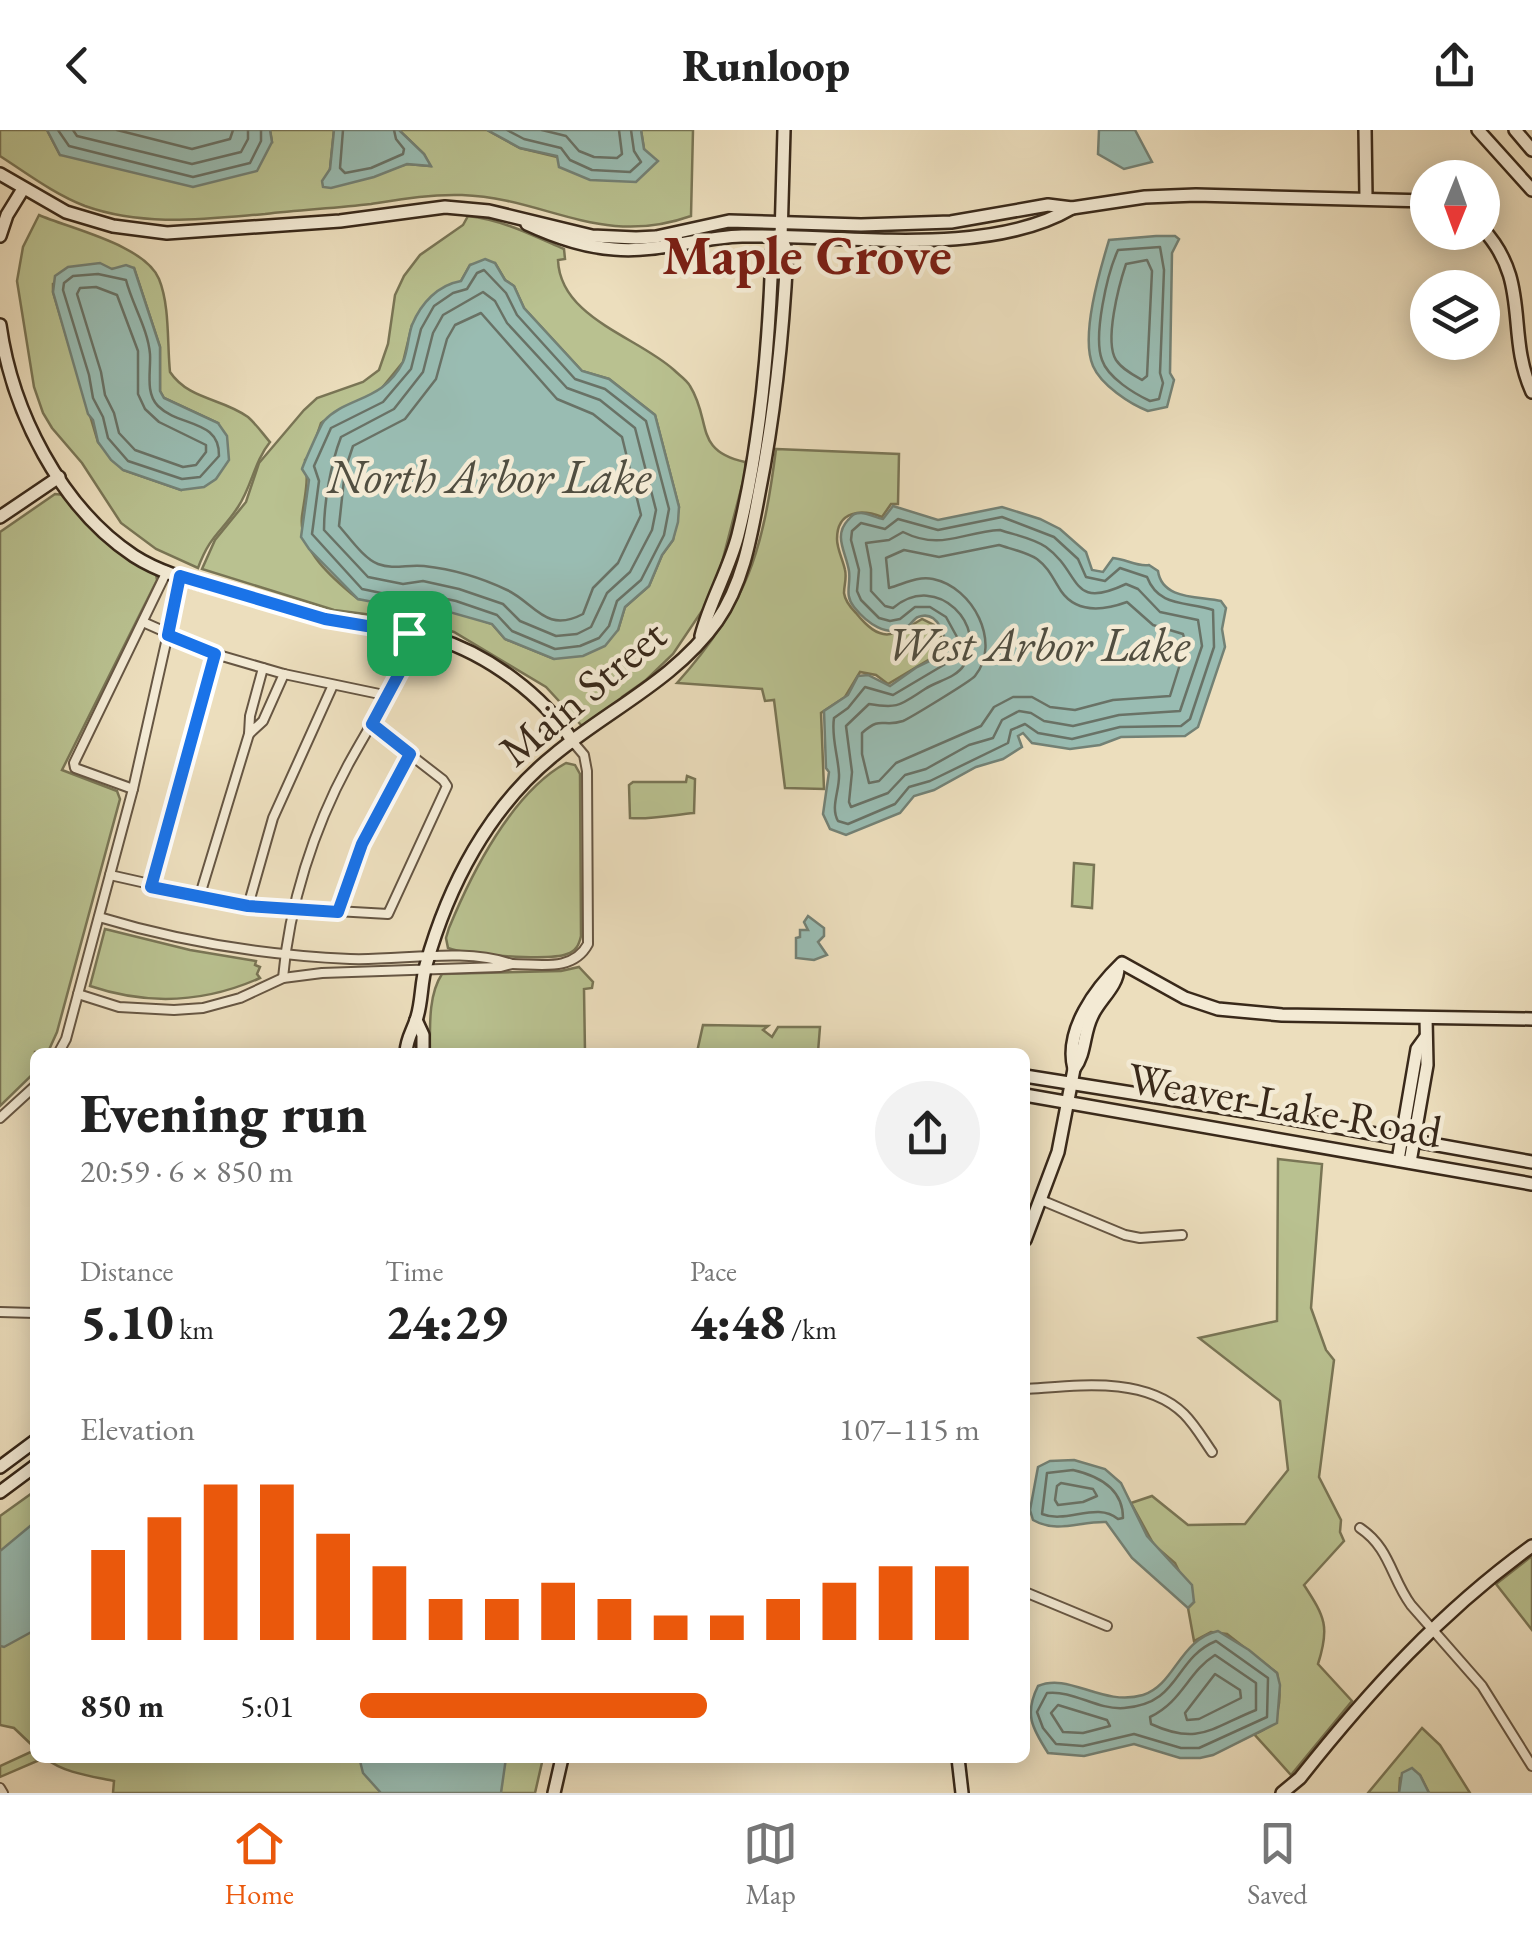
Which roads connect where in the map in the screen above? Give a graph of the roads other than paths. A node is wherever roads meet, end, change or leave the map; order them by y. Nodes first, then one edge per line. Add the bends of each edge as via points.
1 (784, 130) edge
2 (1365, 130) edge
3 (1478, 130) edge
4 (1516, 130) edge
5 (1532, 150) edge
6 (0, 174) edge
7 (22, 189) junction
8 (1532, 190) edge
9 (1366, 197) junction
10 (1410, 200) edge
11 (1072, 208) junction
12 (514, 218) junction
13 (782, 224) junction
14 (0, 236) edge
15 (781, 238) junction
16 (1500, 248) edge
17 (0, 325) edge
18 (4, 364) edge
19 (1532, 392) edge
20 (60, 478) junction
21 (0, 517) edge
22 (167, 571) junction
23 (180, 576) junction
24 (143, 622) junction
25 (409, 633) junction
26 (168, 635) junction
27 (215, 654) junction
28 (263, 668) junction
29 (284, 674) junction
30 (333, 684) junction
31 (389, 696) junction
32 (372, 724) junction
33 (249, 734) junction
34 (572, 742) junction
35 (410, 754) junction
36 (133, 788) junction
37 (110, 875) junction
38 (151, 887) junction
39 (199, 898) junction
40 (248, 906) junction
41 (294, 911) junction
42 (338, 912) junction
43 (98, 917) junction
44 (285, 955) junction
45 (426, 964) junction
46 (283, 978) junction
47 (78, 994) junction
48 (1426, 1018) junction
49 (1532, 1019) edge
50 (416, 1020) junction
51 (61, 1048) edge
52 (406, 1048) edge
53 (423, 1048) edge
54 (1030, 1076) edge
55 (1073, 1076) junction
56 (30, 1091) edge
57 (1030, 1096) edge
58 (1068, 1101) junction
59 (0, 1118) edge
60 (1408, 1141) junction
61 (1404, 1161) junction
62 (1532, 1162) edge
63 (1532, 1184) edge
64 (1041, 1200) junction
65 (1030, 1228) edge
66 (1182, 1235) dead end
67 (0, 1312) edge
68 (30, 1313) edge
69 (1030, 1389) edge
70 (30, 1445) edge
71 (1212, 1452) dead end
72 (0, 1467) edge
73 (30, 1470) edge
74 (0, 1492) edge
75 (1360, 1528) dead end
76 (1532, 1546) edge
77 (1030, 1594) edge
78 (1106, 1626) dead end
79 (1432, 1629) junction
80 (561, 1763) edge
81 (959, 1763) edge
82 (1532, 1766) edge
83 (554, 1793) edge
84 (962, 1793) edge
85 (1282, 1793) edge

1 - 13 street, Main Street
2 - 9 street
3 - 8 street
4 - 5 street
6 - 7 street
7 - 12 street via 91,220 167,233 421,208
7 - 14 street
9 - 10 street
9 - 11 street via 1186,196
11 - 13 street via 1048,205 916,224
11 - 15 street via 1052,220 951,238
12 - 13 street via 610,238 656,237 728,221
12 - 15 street via 574,243 612,249
13 - 15 street, Main Street
15 - 34 street, Main Street via 772,252 747,495 701,637 650,688
16 - 19 street via 1518,286 1522,360
17 - 18 street
18 - 20 street
20 - 21 street
20 - 22 street via 109,537
22 - 23 street
22 - 24 street
23 - 25 street via 325,619
23 - 26 street
24 - 26 street
24 - 36 street via 74,762 74,768
25 - 31 street
25 - 34 street via 464,650 503,674 546,707
26 - 27 street
26 - 36 street
27 - 28 street
27 - 38 street
28 - 29 street
28 - 33 street
29 - 30 street
29 - 33 street via 263,721
30 - 31 street
30 - 40 street via 274,818
31 - 32 street
32 - 35 street
32 - 41 street via 320,829
33 - 39 street
34 - 45 street, Main Street via 529,777 485,832
34 - 45 street via 587,772 584,951 566,964
35 - 42 street via 362,844
35 - 42 street via 443,780 446,792 388,914
36 - 37 street
37 - 38 street
37 - 43 street
38 - 39 street
39 - 40 street
40 - 41 street
41 - 42 street
41 - 44 street
43 - 44 street via 210,945
43 - 47 street
44 - 45 street
44 - 46 street
45 - 46 street
45 - 50 street, Main Street
46 - 47 street via 203,1008 119,1007
47 - 51 street
48 - 49 street
48 - 55 street via 1218,1009 1120,965 1091,1018
48 - 60 street via 1428,1065
50 - 52 street, Main Street
50 - 53 street, Main Street
54 - 55 street, Weaver Lake Road
55 - 58 street
55 - 60 street, Weaver Lake Road
56 - 59 street
57 - 58 street, Weaver Lake Road
58 - 61 street, Weaver Lake Road
58 - 64 street
60 - 61 street
60 - 62 street, Weaver Lake Road
61 - 63 street, Weaver Lake Road
64 - 65 street
64 - 66 street via 1125,1235
67 - 68 street
69 - 71 street via 1097,1386 1157,1397 1185,1415
70 - 72 street
73 - 74 street
75 - 79 street via 1383,1549 1401,1592
76 - 79 street
77 - 78 street
79 - 82 street via 1482,1686
79 - 85 street
80 - 83 street
81 - 84 street

